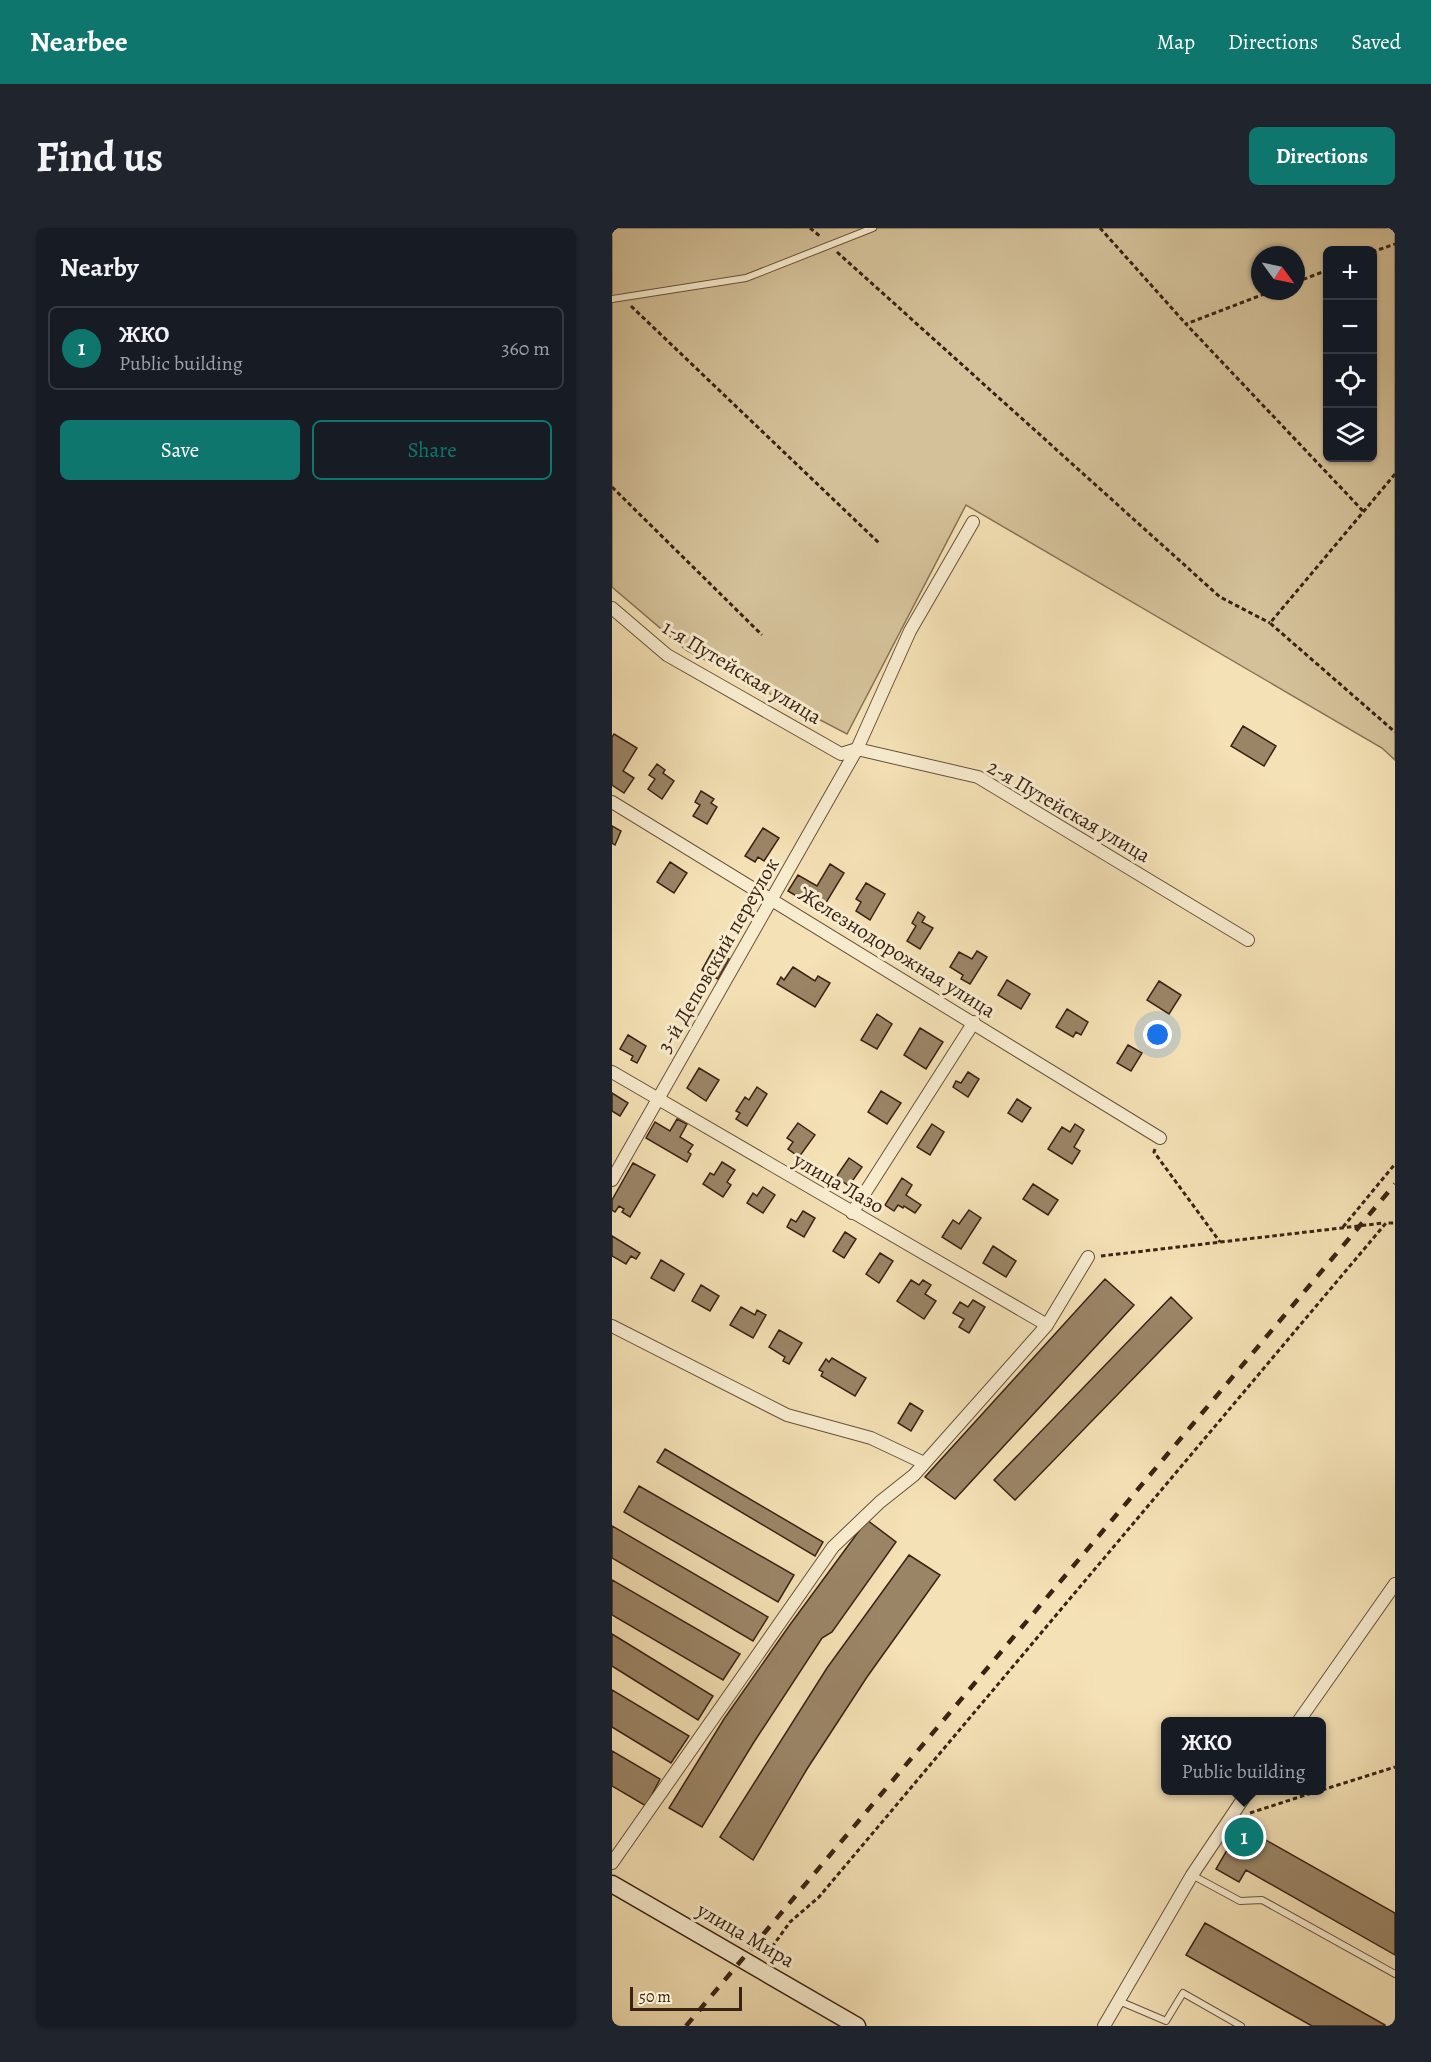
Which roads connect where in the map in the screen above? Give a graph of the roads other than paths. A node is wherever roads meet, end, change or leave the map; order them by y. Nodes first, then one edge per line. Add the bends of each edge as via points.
1 (873, 228) edge
2 (612, 299) edge
3 (973, 522) dead end
4 (612, 608) edge
5 (857, 749) junction
6 (612, 802) edge
7 (773, 899) junction
8 (1248, 940) dead end
9 (974, 1022) junction
10 (612, 1072) edge
11 (658, 1099) junction
12 (1160, 1138) road end
13 (612, 1180) edge
14 (852, 1213) junction
15 (1088, 1257) road end
16 (1047, 1325) junction
17 (612, 1326) edge
18 (924, 1463) junction
19 (1395, 1584) edge
20 (1302, 1717) edge
21 (1246, 1795) edge
22 (612, 1863) edge
23 (1192, 1875) junction
24 (612, 1884) edge
25 (1395, 1974) edge
26 (1119, 2000) junction
27 (857, 2026) edge
28 (1104, 2026) edge
29 (1241, 2026) edge

1 - 2 lane via 746,278
3 - 5 street, 3-й Деповский переулок via 910,631
4 - 5 street, 1-я Путейская улица via 667,655 841,754
5 - 7 street, 3-й Деповский переулок
5 - 8 street, 2-я Путейская улица via 978,777
6 - 7 street, Железнодорожная улица
7 - 9 street, Железнодорожная улица
7 - 11 street, 3-й Деповский переулок
9 - 12 street, Железнодорожная улица
9 - 14 street
10 - 11 street, улица Лазо
11 - 13 street, 3-й Деповский переулок
11 - 14 street, улица Лазо
14 - 16 street, улица Лазо
15 - 16 street
16 - 18 street
17 - 18 street via 788,1415 871,1438
18 - 22 street via 833,1547
19 - 20 street
21 - 23 street
23 - 25 lane via 1240,1901 1262,1900
23 - 26 street
24 - 27 main road, улица Мира
26 - 28 street
26 - 29 lane via 1166,2021 1183,1993

